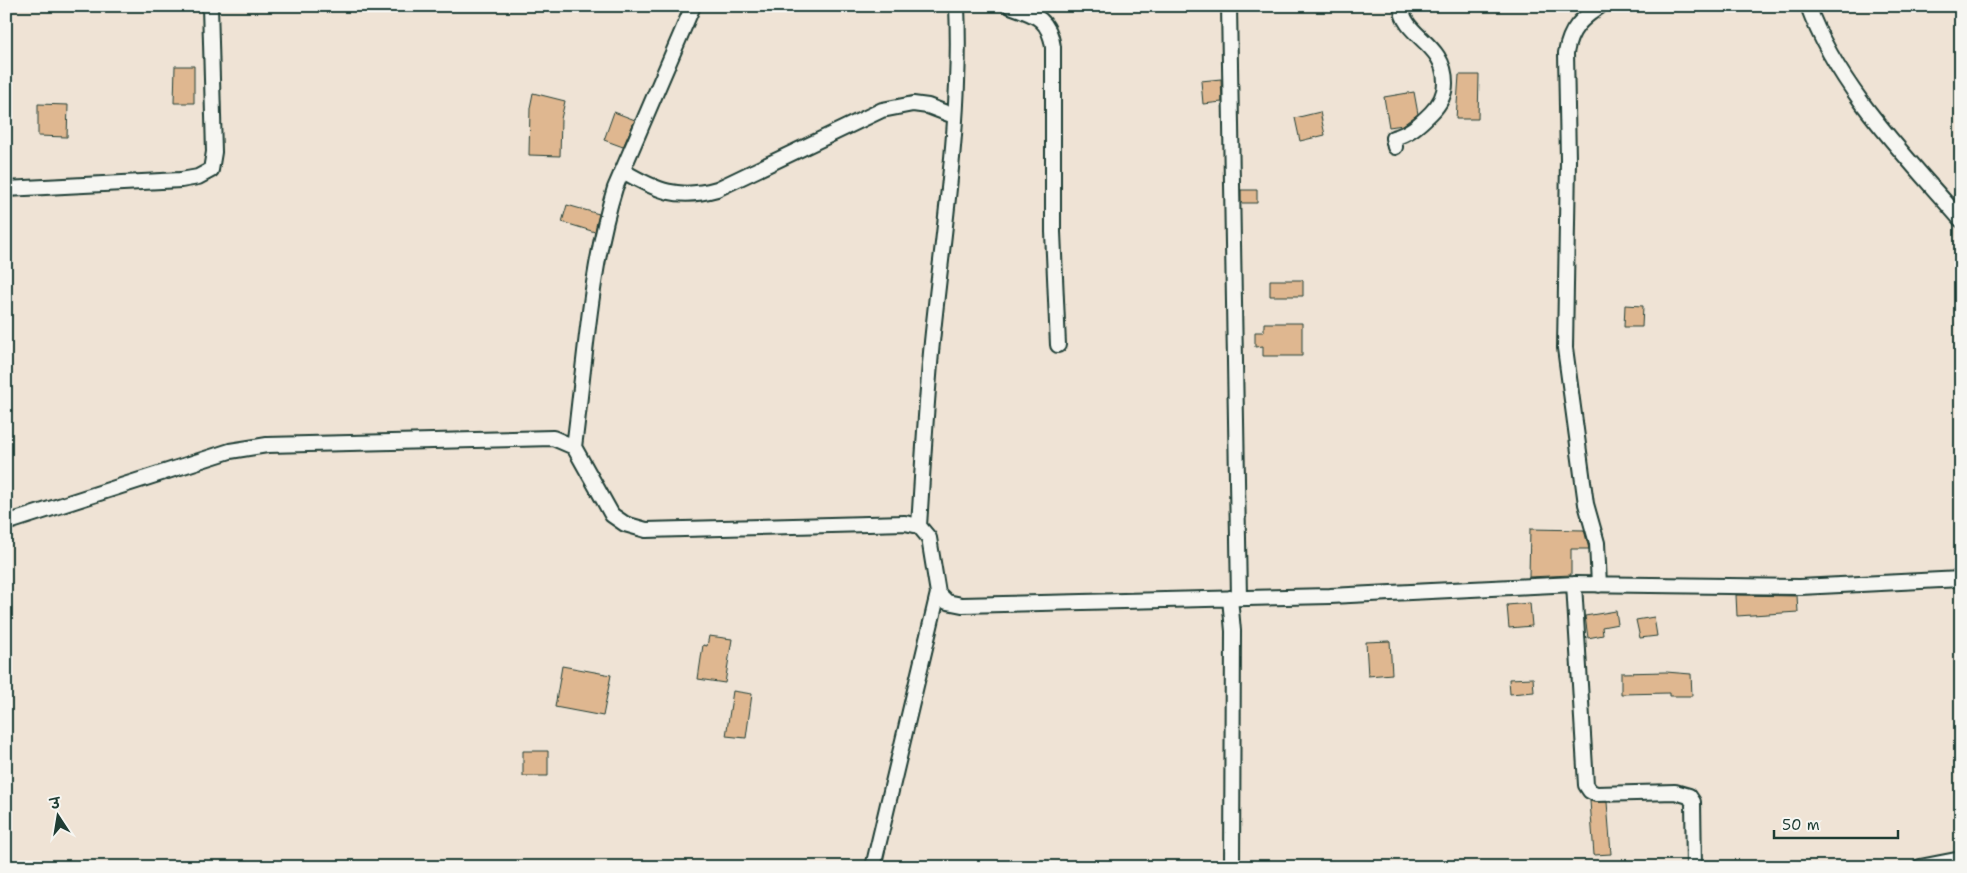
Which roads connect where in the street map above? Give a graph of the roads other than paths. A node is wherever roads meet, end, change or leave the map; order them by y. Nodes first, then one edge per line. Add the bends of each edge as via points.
1 (210, 6) edge
2 (693, 6) edge
3 (958, 6) edge
4 (1010, 6) edge
5 (1229, 6) edge
6 (1401, 6) edge
7 (1600, 6) edge
8 (1808, 6) edge
9 (954, 116) junction
10 (1395, 147) dead end
11 (623, 171) junction
12 (6, 189) edge
13 (1961, 220) edge
14 (1058, 345) dead end
15 (574, 447) junction
16 (6, 523) edge
17 (919, 526) junction
18 (1961, 579) edge
19 (1574, 584) junction
20 (1599, 585) junction
21 (938, 593) junction
22 (1234, 598) junction
23 (1961, 859) edge
24 (872, 867) edge
25 (1232, 867) edge
26 (1694, 867) edge
27 (1920, 867) edge

1 - 12 street via 214,152 210,170 198,177 181,180
2 - 11 street
3 - 9 street
4 - 14 street via 1043,20 1052,39 1052,232
5 - 22 street
6 - 10 street via 1405,21 1441,61 1445,91 1437,107 1414,129 1393,138
7 - 20 street via 1573,29 1566,53 1568,160 1564,329 1586,504 1597,543
8 - 13 street via 1841,72 1887,134
9 - 11 street via 913,104 882,110 717,189 698,194 660,191
9 - 17 street via 932,344
11 - 15 street via 606,218 600,249
15 - 16 street via 553,438 267,445 230,451
15 - 17 street via 612,515 625,524 646,530 904,523
17 - 21 street via 928,538
18 - 20 street via 1800,587
19 - 20 street
19 - 22 street
19 - 26 street via 1586,785 1596,794 1675,792 1689,796 1693,802
21 - 22 street via 947,602 962,605
21 - 24 street
22 - 25 street
23 - 27 street

